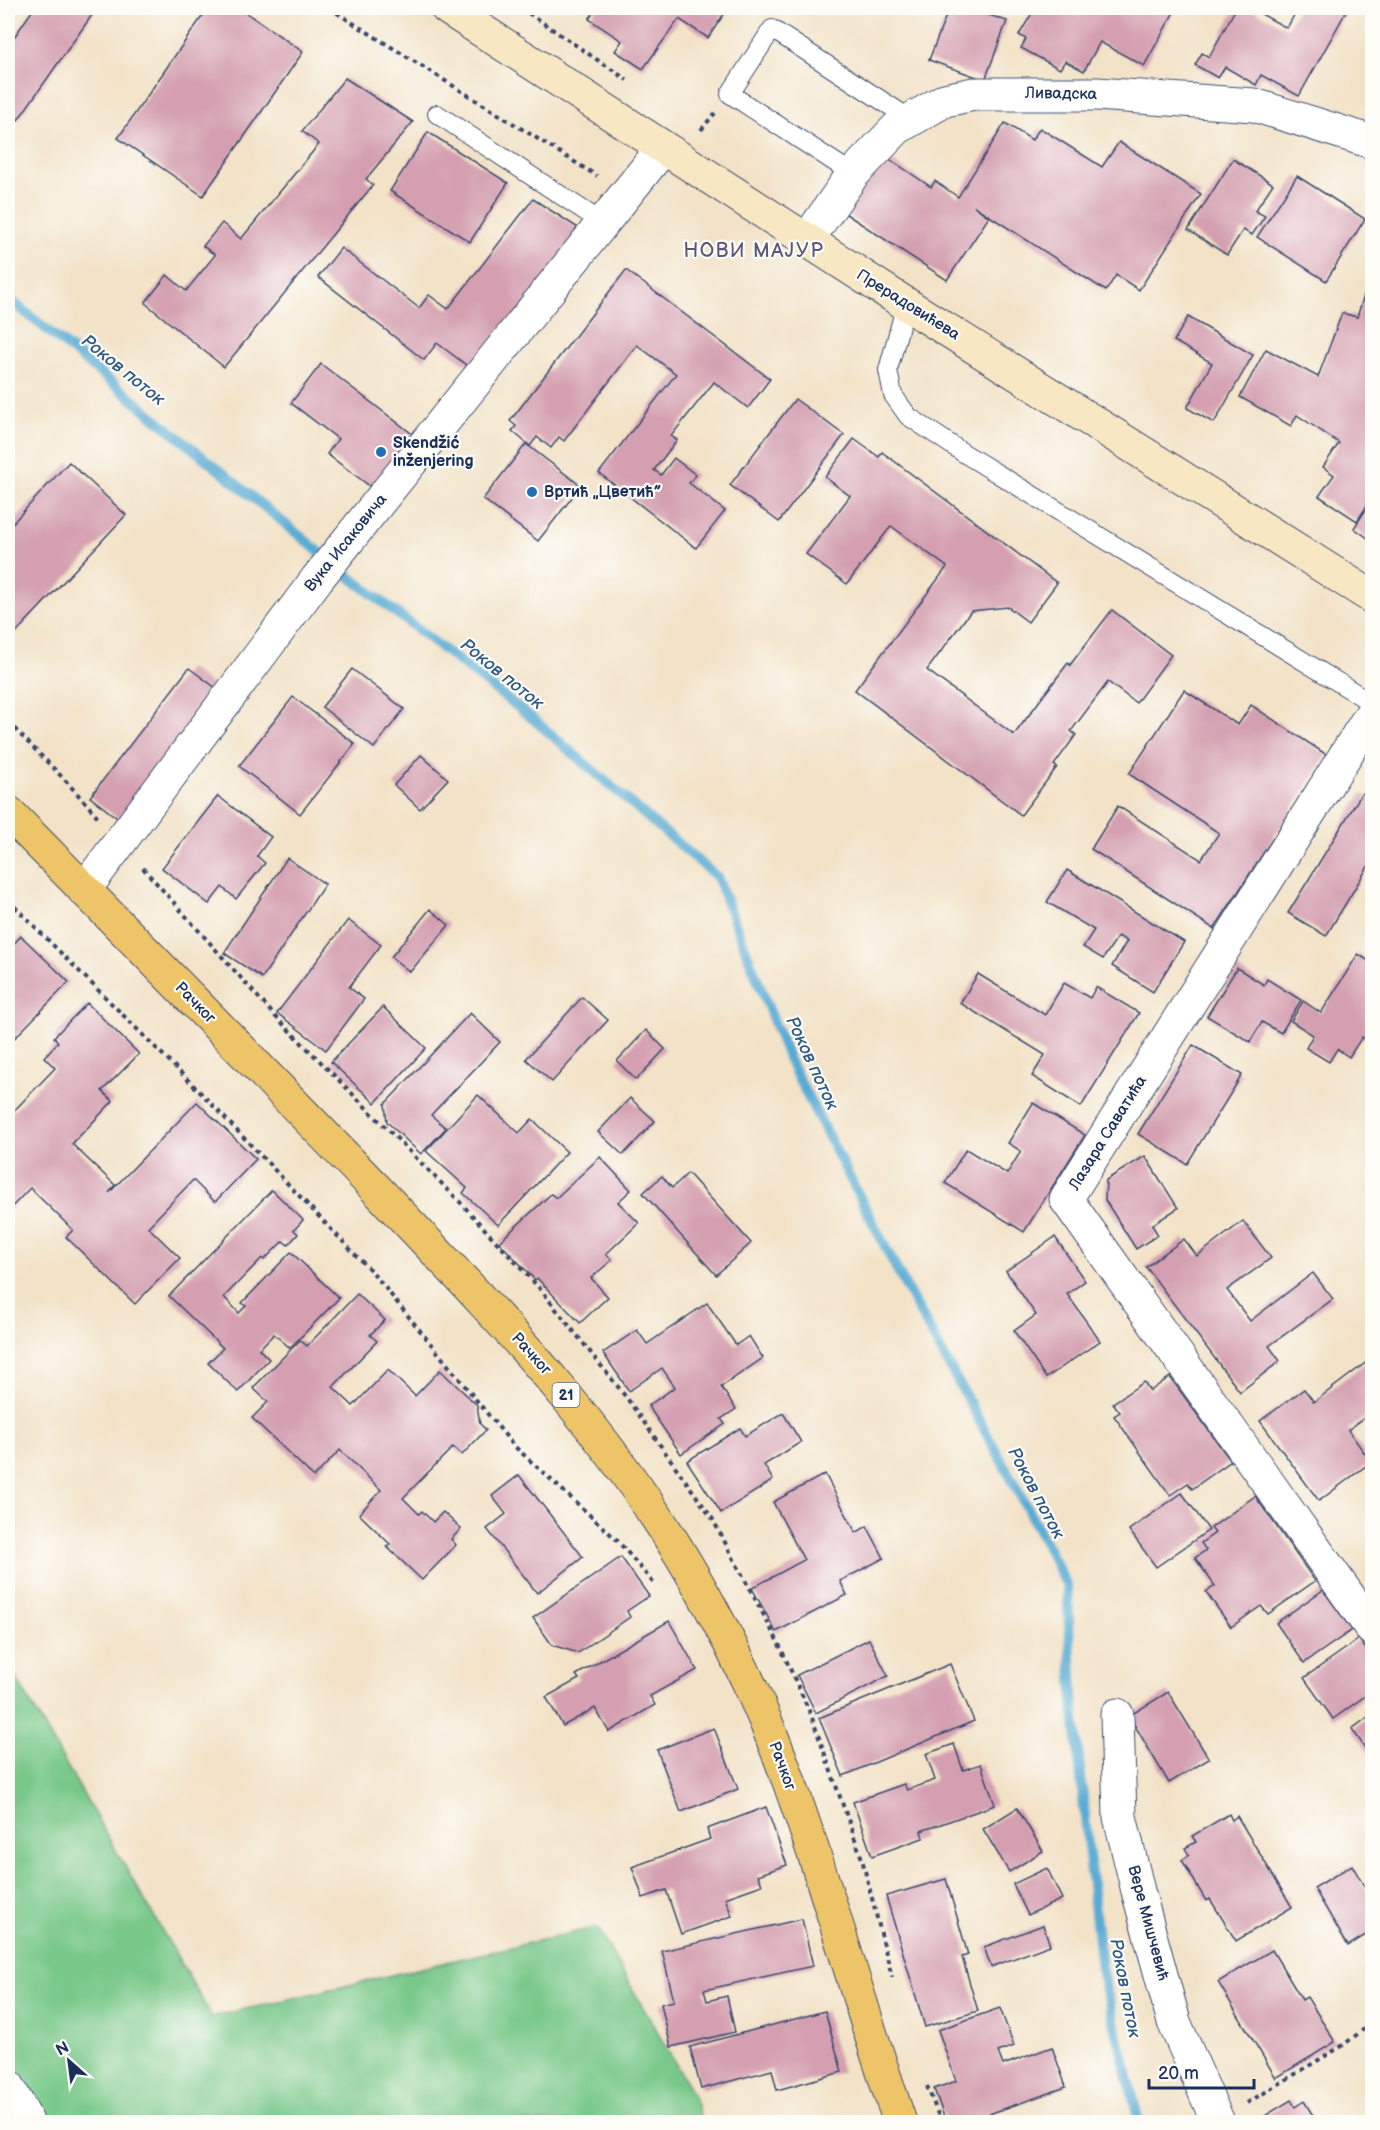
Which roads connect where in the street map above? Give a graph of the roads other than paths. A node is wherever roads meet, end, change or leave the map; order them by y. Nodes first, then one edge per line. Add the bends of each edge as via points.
1 (447, 8) edge
2 (437, 114) dead end
3 (910, 119) junction
4 (1372, 142) edge
5 (663, 148) junction
6 (853, 174) junction
7 (603, 223) junction
8 (807, 240) junction
9 (906, 304) junction
10 (1372, 597) edge
11 (1372, 703) edge
12 (1372, 713) edge
13 (8, 812) edge
14 (84, 890) junction
15 (1372, 1629) edge
16 (1117, 1715) dead end
17 (8, 2086) edge
18 (1217, 2121) edge
19 (27, 2122) edge
20 (900, 2122) edge

1 - 5 main road, Прерадовићева
2 - 7 lane
3 - 4 street, Ливадска via 945,100 974,94 1097,94 1254,105
3 - 6 street, Ливадска
3 - 6 lane via 772,29 730,94
5 - 7 street, Вука Исаковича
5 - 8 main road, Прерадовићева
6 - 8 street, Ливадска
7 - 14 street, Вука Исаковича via 317,579
8 - 9 main road, Прерадовићева
9 - 10 main road, Прерадовићева
9 - 11 lane via 888,370 893,395 908,416
12 - 15 street, Лазара Саватића via 1066,1199
13 - 14 main road, Рачког / 21
14 - 20 main road, Рачког / 21 via 530,1352 593,1427 657,1516 714,1614 781,1760
16 - 18 street, Вере Мишчевић via 1120,1816 1138,1891 1174,2022
17 - 19 street

